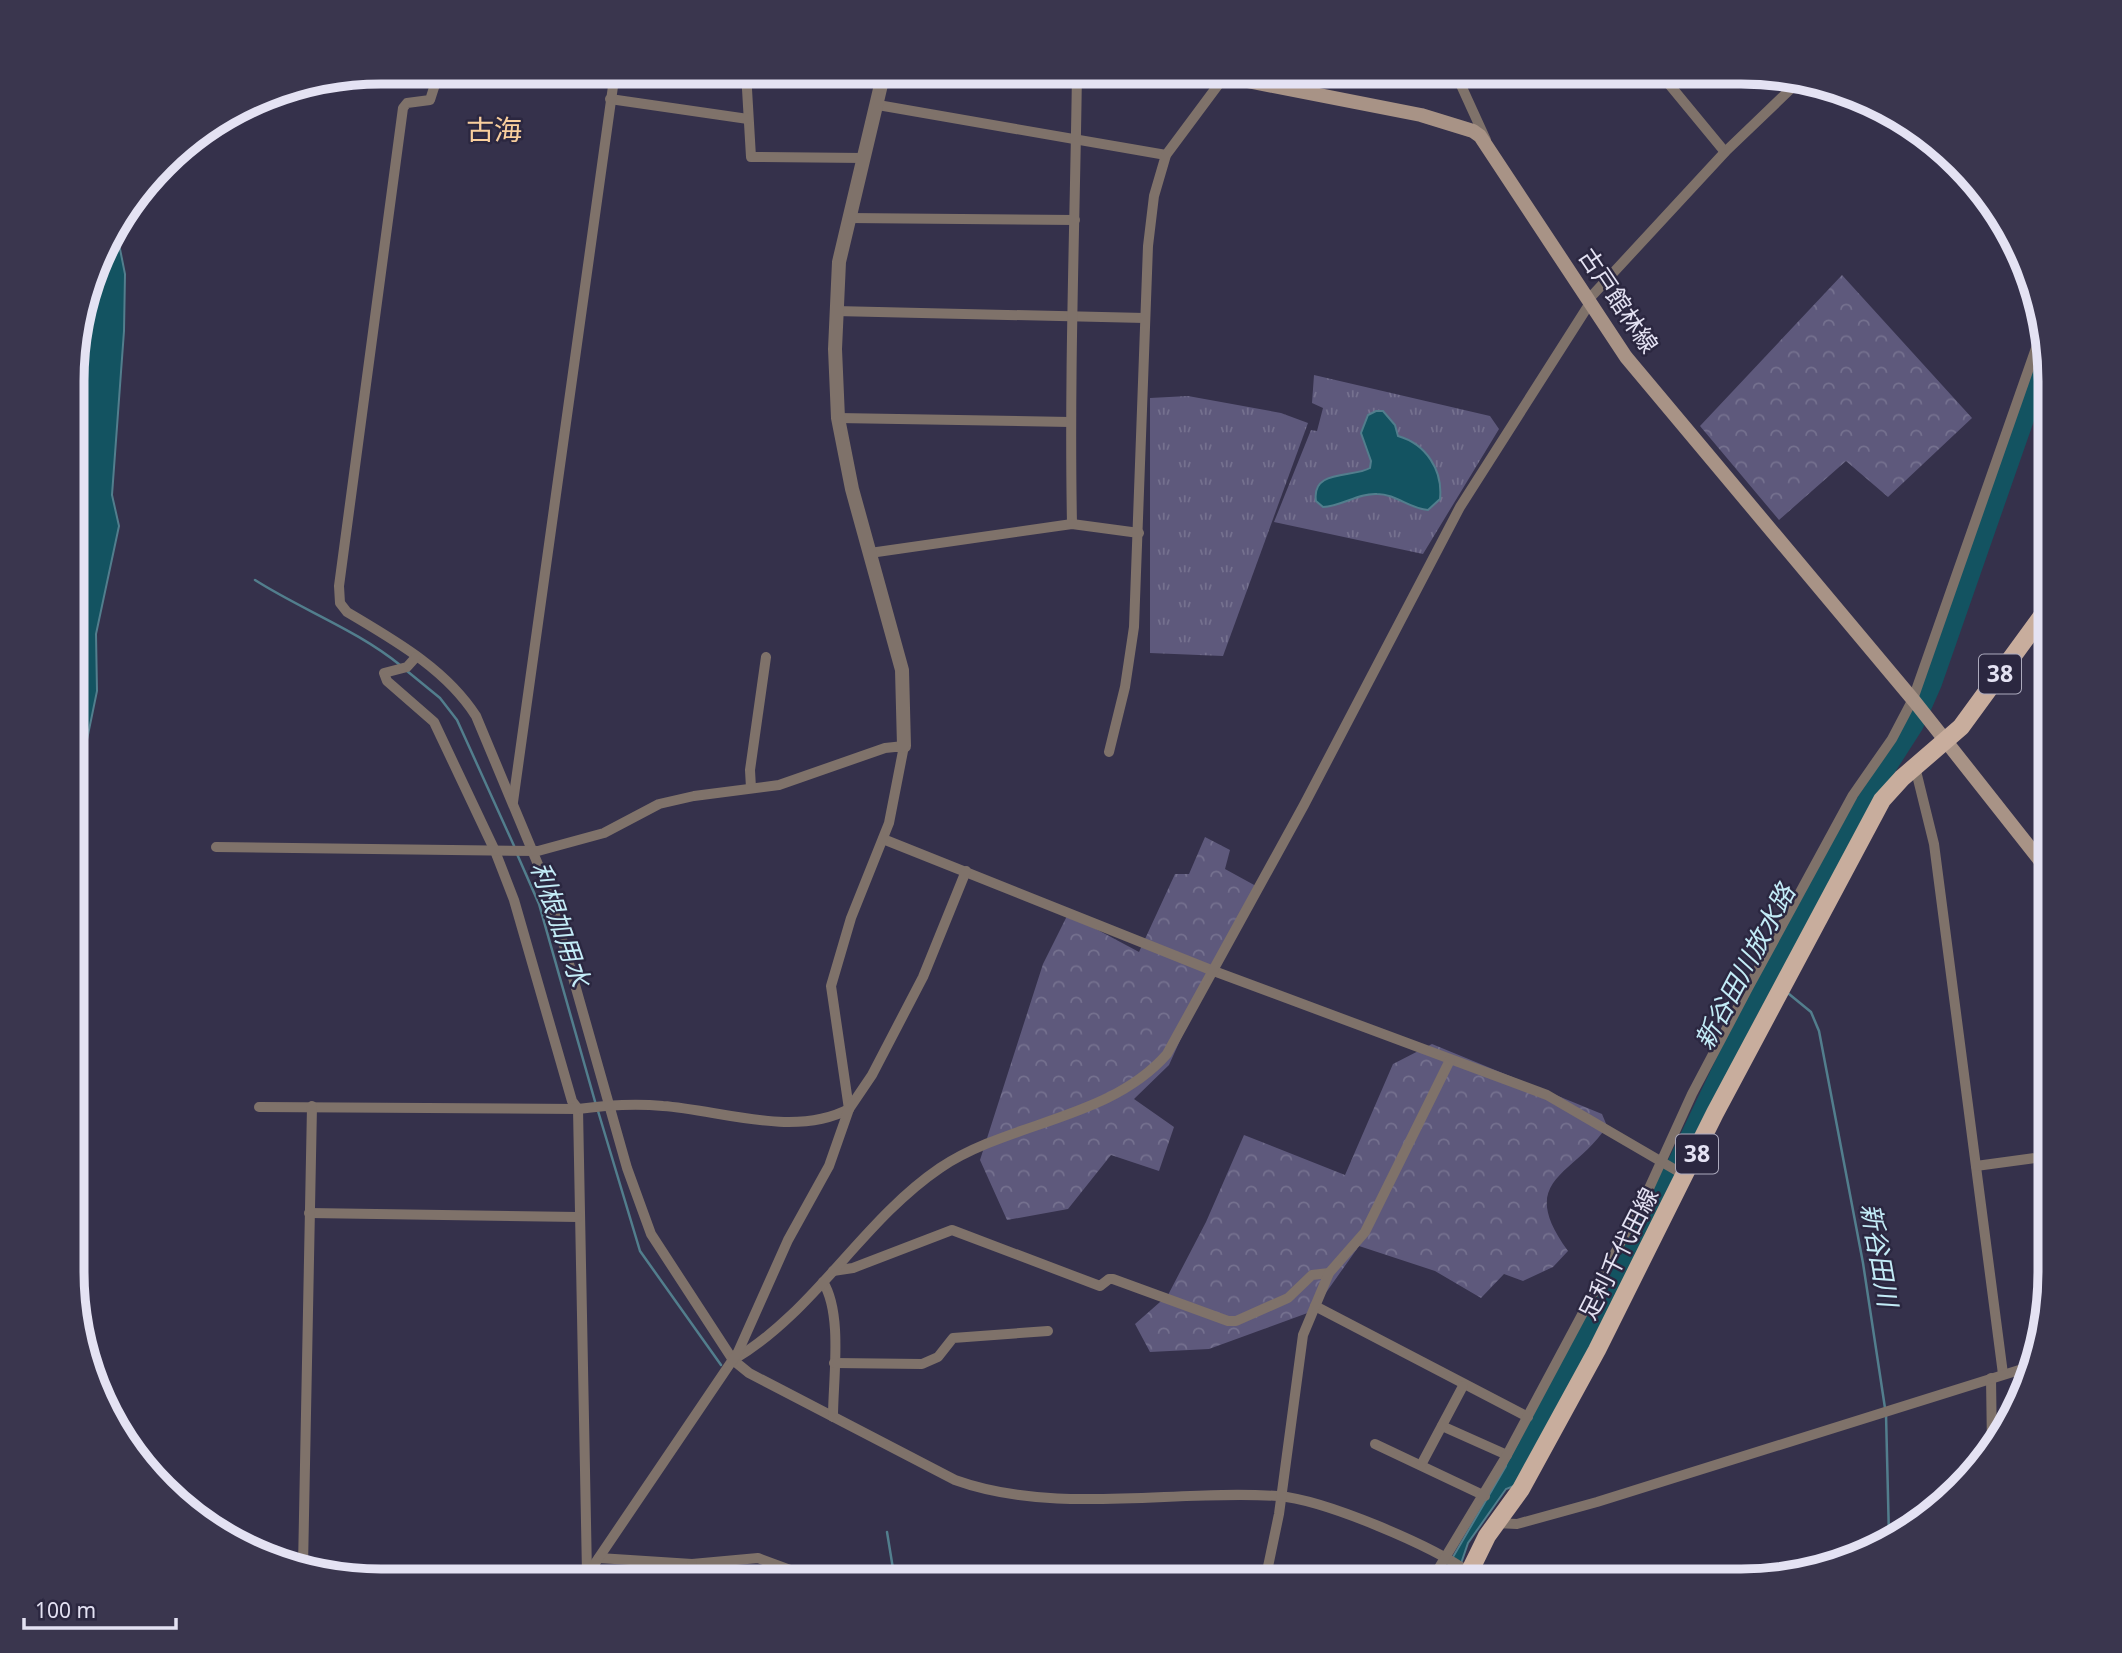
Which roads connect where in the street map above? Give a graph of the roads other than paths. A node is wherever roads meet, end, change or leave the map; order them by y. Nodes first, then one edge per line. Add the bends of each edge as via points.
1 (435, 84) edge
2 (613, 84) edge
3 (747, 84) edge
4 (882, 84) edge
5 (1077, 84) edge
6 (1219, 84) edge
7 (1272, 84) edge
8 (1460, 84) edge
9 (1669, 84) edge
10 (1791, 89) edge
11 (610, 99) junction
12 (878, 105) junction
13 (748, 119) junction
14 (1076, 141) junction
15 (1487, 143) junction
16 (1725, 152) junction
17 (1166, 155) junction
18 (864, 158) junction
19 (848, 218) junction
20 (1074, 220) junction
21 (1589, 302) junction
22 (835, 311) junction
23 (1075, 316) junction
24 (1144, 318) junction
25 (2036, 349) edge
26 (838, 418) junction
27 (1070, 422) junction
28 (1072, 524) junction
29 (1139, 533) junction
30 (870, 553) junction
31 (2038, 621) edge
32 (416, 657) junction
33 (766, 657) dead end
34 (1914, 701) junction
35 (1947, 741) junction
36 (904, 746) junction
37 (1109, 752) dead end
38 (1915, 767) junction
39 (751, 788) junction
40 (513, 804) junction
41 (883, 839) junction
42 (216, 847) dead end
43 (531, 850) junction
44 (495, 851) junction
45 (2038, 858) edge
46 (966, 871) junction
47 (1211, 971) junction
48 (1450, 1060) junction
49 (600, 1105) junction
50 (312, 1106) junction
51 (259, 1107) dead end
52 (578, 1109) junction
53 (849, 1109) junction
54 (2038, 1158) edge
55 (1662, 1165) junction
56 (1976, 1167) junction
57 (1682, 1175) junction
58 (309, 1213) junction
59 (578, 1216) junction
60 (833, 1271) junction
61 (1329, 1273) junction
62 (823, 1282) junction
63 (1315, 1306) junction
64 (1048, 1331) dead end
65 (733, 1360) junction
66 (834, 1363) junction
67 (2021, 1369) edge
68 (2003, 1374) junction
69 (1991, 1378) junction
70 (1463, 1386) junction
71 (833, 1417) junction
72 (1528, 1417) junction
73 (1442, 1426) junction
74 (1992, 1431) edge
75 (1375, 1444) dead end
76 (1507, 1455) junction
77 (1421, 1465) junction
78 (1281, 1496) junction
79 (1485, 1496) junction
80 (1496, 1522) junction
81 (599, 1558) junction
82 (303, 1559) edge
83 (1448, 1560) junction
84 (692, 1564) junction
85 (585, 1569) edge
86 (591, 1569) edge
87 (692, 1569) edge
88 (788, 1569) edge
89 (1267, 1569) edge
90 (1441, 1569) edge
91 (1459, 1569) edge
92 (1470, 1569) edge

1 - 32 street via 430,100 403,107 338,592 347,612
2 - 11 street
3 - 13 street
4 - 12 street
5 - 14 street
6 - 17 street
7 - 15 main road, 古戸館林線 via 1421,116 1473,131
8 - 15 street
9 - 16 street
10 - 16 street
11 - 13 street
11 - 40 street
12 - 14 street
12 - 18 street
13 - 18 street via 751,157
14 - 17 street
14 - 20 street
15 - 21 main road, 古戸館林線
16 - 21 street
17 - 24 street via 1152,209
18 - 19 street
19 - 20 street
19 - 22 street
20 - 23 street
21 - 34 main road, 古戸館林線 via 1639,373
21 - 47 street via 1460,507
22 - 23 street
22 - 26 street
23 - 24 street
23 - 27 street
24 - 29 street
25 - 34 street
26 - 27 street
26 - 30 street
27 - 28 street
28 - 29 street
28 - 30 street
29 - 37 street via 1135,627
30 - 36 street via 902,670
31 - 35 main road, 足利千代田線 / 38
32 - 40 street via 466,701
32 - 44 street via 407,667 384,673 387,681 434,722
33 - 39 street
34 - 35 main road, 古戸館林線
34 - 55 street via 1853,795 1692,1094
35 - 38 main road, 足利千代田線 / 38
35 - 45 main road
36 - 39 street via 885,748 779,785
36 - 41 street
38 - 56 street via 1934,844
38 - 57 main road, 足利千代田線 / 38 via 1892,788 1867,827
39 - 43 street via 659,804 604,833
40 - 43 street
41 - 46 street
41 - 53 street via 851,918 831,986
42 - 44 street
43 - 44 street
43 - 49 street via 552,903
44 - 52 street
46 - 47 street
46 - 53 street via 923,977
47 - 48 street
47 - 60 street via 1167,1054 1152,1071 1120,1093 975,1148 940,1168
48 - 55 street via 1547,1096
48 - 61 street via 1365,1232
49 - 52 street
49 - 53 street via 666,1106 751,1121 794,1121
49 - 65 street via 651,1234
50 - 51 street
50 - 52 street
50 - 58 street
52 - 59 street
53 - 65 street via 819,1186 788,1240
54 - 56 street
55 - 57 street
55 - 72 street
56 - 68 street
57 - 80 main road, 足利千代田線 / 38 via 1521,1489
58 - 59 street
58 - 82 street
59 - 85 street
60 - 61 street via 853,1268 952,1230 1100,1286 1114,1279 1228,1321 1288,1298 1312,1275
60 - 62 street
61 - 63 street
62 - 65 street via 785,1320
62 - 66 street via 834,1316
63 - 70 street
63 - 78 street via 1303,1335
64 - 66 street via 953,1338 938,1357 922,1364
65 - 71 street
65 - 81 street
66 - 71 street
67 - 68 street
68 - 69 street
69 - 74 street
69 - 80 street via 1584,1506 1517,1524
70 - 72 street
70 - 73 street
71 - 78 street via 955,1480 1008,1495
72 - 76 street
73 - 76 street
73 - 77 street
75 - 77 street
76 - 79 street
77 - 79 street
78 - 83 street via 1352,1516
78 - 89 street
79 - 83 street
80 - 92 main road, 足利千代田線 / 38
81 - 84 street
81 - 86 street
83 - 90 street
83 - 91 street
84 - 87 street
84 - 88 street via 758,1558

